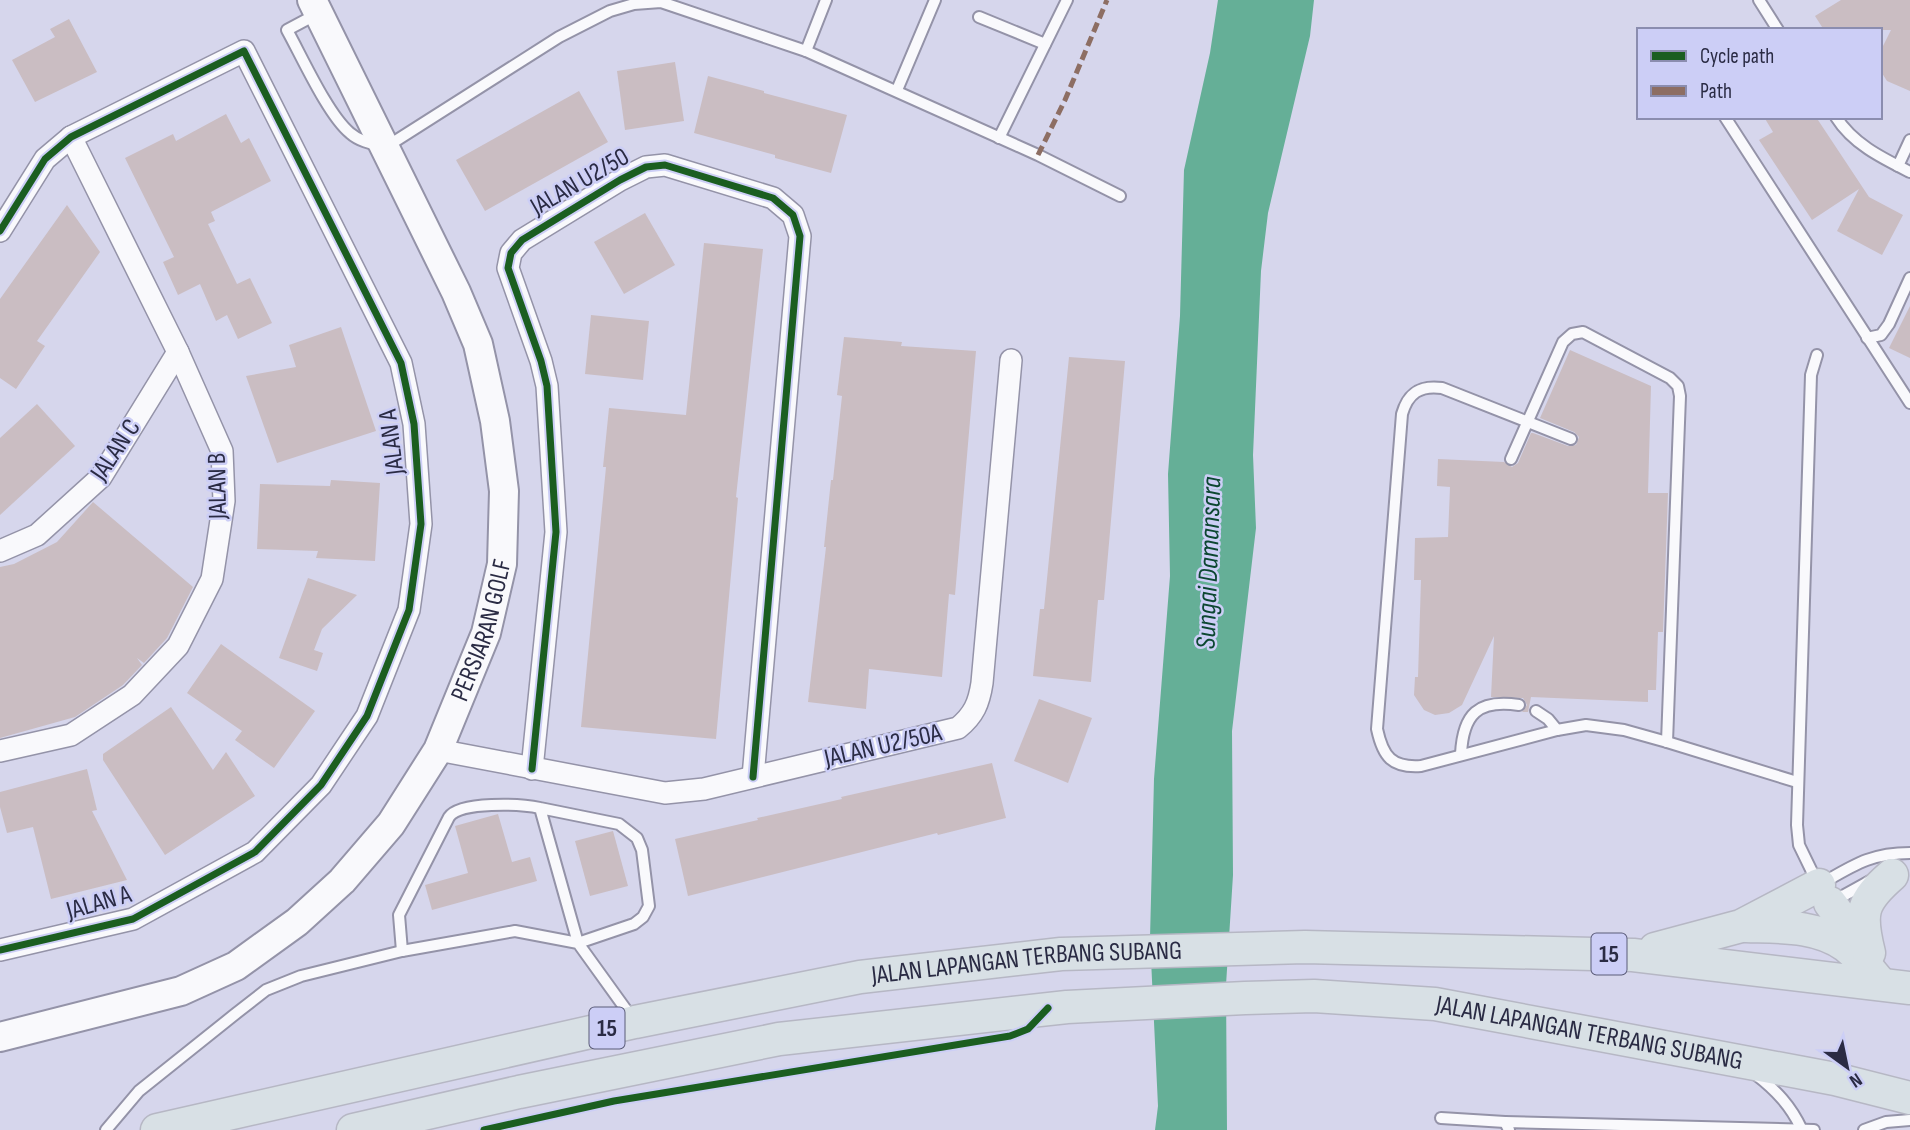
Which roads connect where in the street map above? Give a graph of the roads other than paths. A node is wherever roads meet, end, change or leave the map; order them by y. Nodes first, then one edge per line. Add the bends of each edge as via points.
1 (826, 0) edge
2 (935, 0) edge
3 (1067, 0) edge
4 (1759, 0) edge
5 (315, 7) edge
6 (979, 17) dead end
7 (1777, 28) edge
8 (1045, 44) junction
9 (806, 51) junction
10 (897, 90) junction
11 (1726, 119) edge
12 (1837, 119) edge
13 (71, 137) junction
14 (999, 138) junction
15 (1910, 140) edge
16 (386, 147) junction
17 (1898, 166) junction
18 (1910, 172) edge
19 (1120, 196) dead end
20 (0, 231) edge
21 (1910, 278) edge
22 (1867, 338) junction
23 (178, 352) junction
24 (1817, 355) dead end
25 (1011, 360) dead end
26 (1908, 395) edge
27 (1528, 421) junction
28 (1571, 439) dead end
29 (1511, 459) dead end
30 (0, 551) edge
31 (1519, 705) dead end
32 (1536, 711) dead end
33 (1557, 730) junction
34 (1668, 742) junction
35 (438, 750) junction
36 (0, 751) edge
37 (1461, 754) junction
38 (532, 769) junction
39 (753, 777) junction
40 (1797, 782) junction
41 (540, 808) junction
42 (1901, 868) edge
43 (1825, 894) junction
44 (1741, 926) junction
45 (578, 943) junction
46 (0, 950) edge
47 (402, 951) junction
48 (1633, 955) junction
49 (1889, 978) edge
50 (635, 1022) junction
51 (0, 1037) edge
52 (1742, 1063) junction
53 (1910, 1098) edge
54 (1440, 1118) dead end
55 (1910, 1120) edge
56 (1507, 1126) edge
57 (1802, 1129) edge
58 (106, 1130) edge
59 (157, 1130) edge
60 (354, 1130) edge
61 (1814, 1130) edge
62 (1864, 1130) edge

1 - 9 lane
2 - 10 lane
3 - 8 lane
4 - 7 lane
5 - 16 street, PERSIARAN GOLF
5 - 16 lane via 287,30 335,117 364,142
6 - 8 lane
8 - 14 lane
9 - 10 lane
9 - 16 lane via 661,2 634,4 559,37
10 - 14 lane
11 - 22 lane
12 - 17 lane via 1845,132
13 - 20 street, JALAN A via 45,159
13 - 23 street, JALAN B
13 - 46 street, JALAN A via 244,51 401,363 414,424 421,524 409,610 367,716 321,785 255,852 134,919
14 - 19 lane
15 - 17 lane
16 - 35 street, PERSIARAN GOLF via 478,344 504,491 502,564 486,633
17 - 18 lane
21 - 22 lane via 1889,324 1881,335
22 - 26 lane
23 - 30 street, JALAN C via 101,477 37,535
23 - 36 street, JALAN B via 222,451 224,501 212,579 178,646 132,695 71,735
24 - 40 lane via 1811,375
25 - 39 street, JALAN U2/50A via 980,702 971,717 958,728 938,734
27 - 28 lane
27 - 29 lane
27 - 34 lane via 1563,342 1572,334 1583,332 1678,386
27 - 37 lane via 1431,386 1411,394 1402,414 1377,729 1388,758 1404,767
31 - 37 lane via 1481,708 1462,732
32 - 33 lane
33 - 34 lane via 1586,725
33 - 37 lane
34 - 40 lane
35 - 38 street, JALAN U2/50A
35 - 51 street, PERSIARAN GOLF via 391,824 342,881 297,922 236,966 181,991
38 - 39 street, JALAN U2/50A via 664,793
38 - 39 street, JALAN U2/50 via 556,532 547,386 508,268 511,253 522,240 620,180 646,167 665,165 773,198 793,215 800,236
40 - 43 lane via 1799,845
41 - 45 lane
41 - 45 lane via 619,824 642,850 649,906 643,916 634,924
41 - 47 lane via 519,804 452,813 399,915
42 - 43 lane
42 - 43 lane via 1891,853 1870,858
42 - 49 main road via 1866,902 1862,919
43 - 44 main road
43 - 49 main road
44 - 48 main road
44 - 49 main road via 1822,932
45 - 47 lane via 515,931
45 - 50 lane
47 - 58 lane via 301,976 266,990 139,1091
48 - 49 main road, JALAN LAPANGAN TERBANG SUBANG / 15
48 - 50 main road, JALAN LAPANGAN TERBANG SUBANG / 15 via 1305,947 1061,954 860,977
50 - 59 main road, JALAN LAPANGAN TERBANG SUBANG / 15
52 - 53 main road, JALAN LAPANGAN TERBANG SUBANG / 15
52 - 57 lane via 1775,1090
52 - 60 main road, JALAN LAPANGAN TERBANG SUBANG / 15 via 1435,1004 1314,996 1067,1007 779,1039
54 - 56 lane
55 - 62 lane
56 - 57 lane
57 - 61 lane

